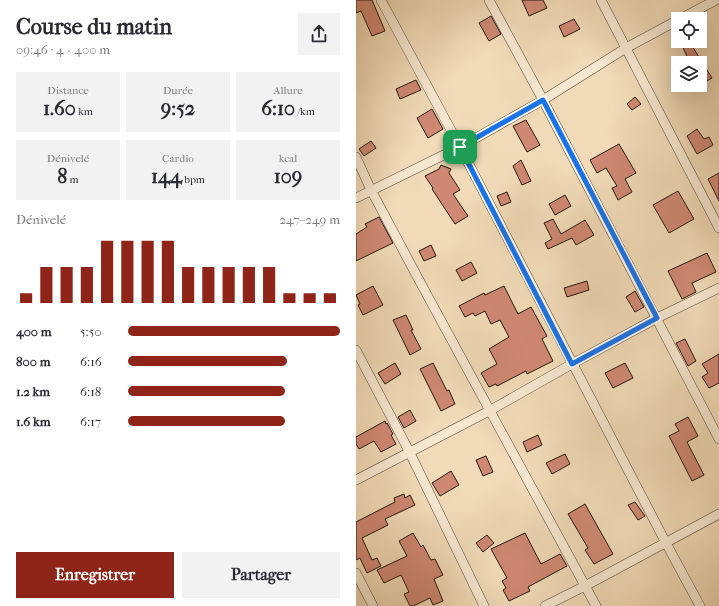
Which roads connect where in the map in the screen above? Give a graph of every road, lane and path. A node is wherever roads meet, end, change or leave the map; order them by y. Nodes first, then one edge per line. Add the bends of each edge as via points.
1 (381, 0) edge
2 (489, 0) edge
3 (601, 0) edge
4 (716, 0) edge
5 (719, 5) edge
6 (694, 12) edge
7 (671, 24) edge
8 (626, 48) junction
9 (543, 100) junction
10 (460, 147) junction
11 (356, 157) edge
12 (371, 190) junction
13 (356, 198) edge
14 (719, 228) edge
15 (719, 288) edge
16 (657, 318) junction
17 (356, 350) edge
18 (572, 364) junction
19 (490, 411) junction
20 (719, 439) edge
21 (409, 451) junction
22 (356, 480) edge
23 (719, 514) edge
24 (666, 543) junction
25 (356, 573) edge
26 (585, 586) junction
27 (373, 606) edge
28 (484, 606) edge
29 (545, 606) edge
30 (596, 606) edge
31 (700, 606) edge

1 - 10 street
2 - 9 street
3 - 8 street
4 - 5 street
4 - 6 street
7 - 8 street
8 - 9 street
8 - 14 street
9 - 10 street
9 - 16 street
10 - 12 street
10 - 18 street
11 - 12 street
12 - 13 street
12 - 19 street
15 - 16 street
16 - 18 street
16 - 20 street
17 - 21 street
18 - 19 street
18 - 24 street
19 - 21 street
19 - 26 street
21 - 22 street
21 - 28 street
23 - 24 street
24 - 26 street
24 - 31 street
25 - 27 street
26 - 29 street
26 - 30 street

